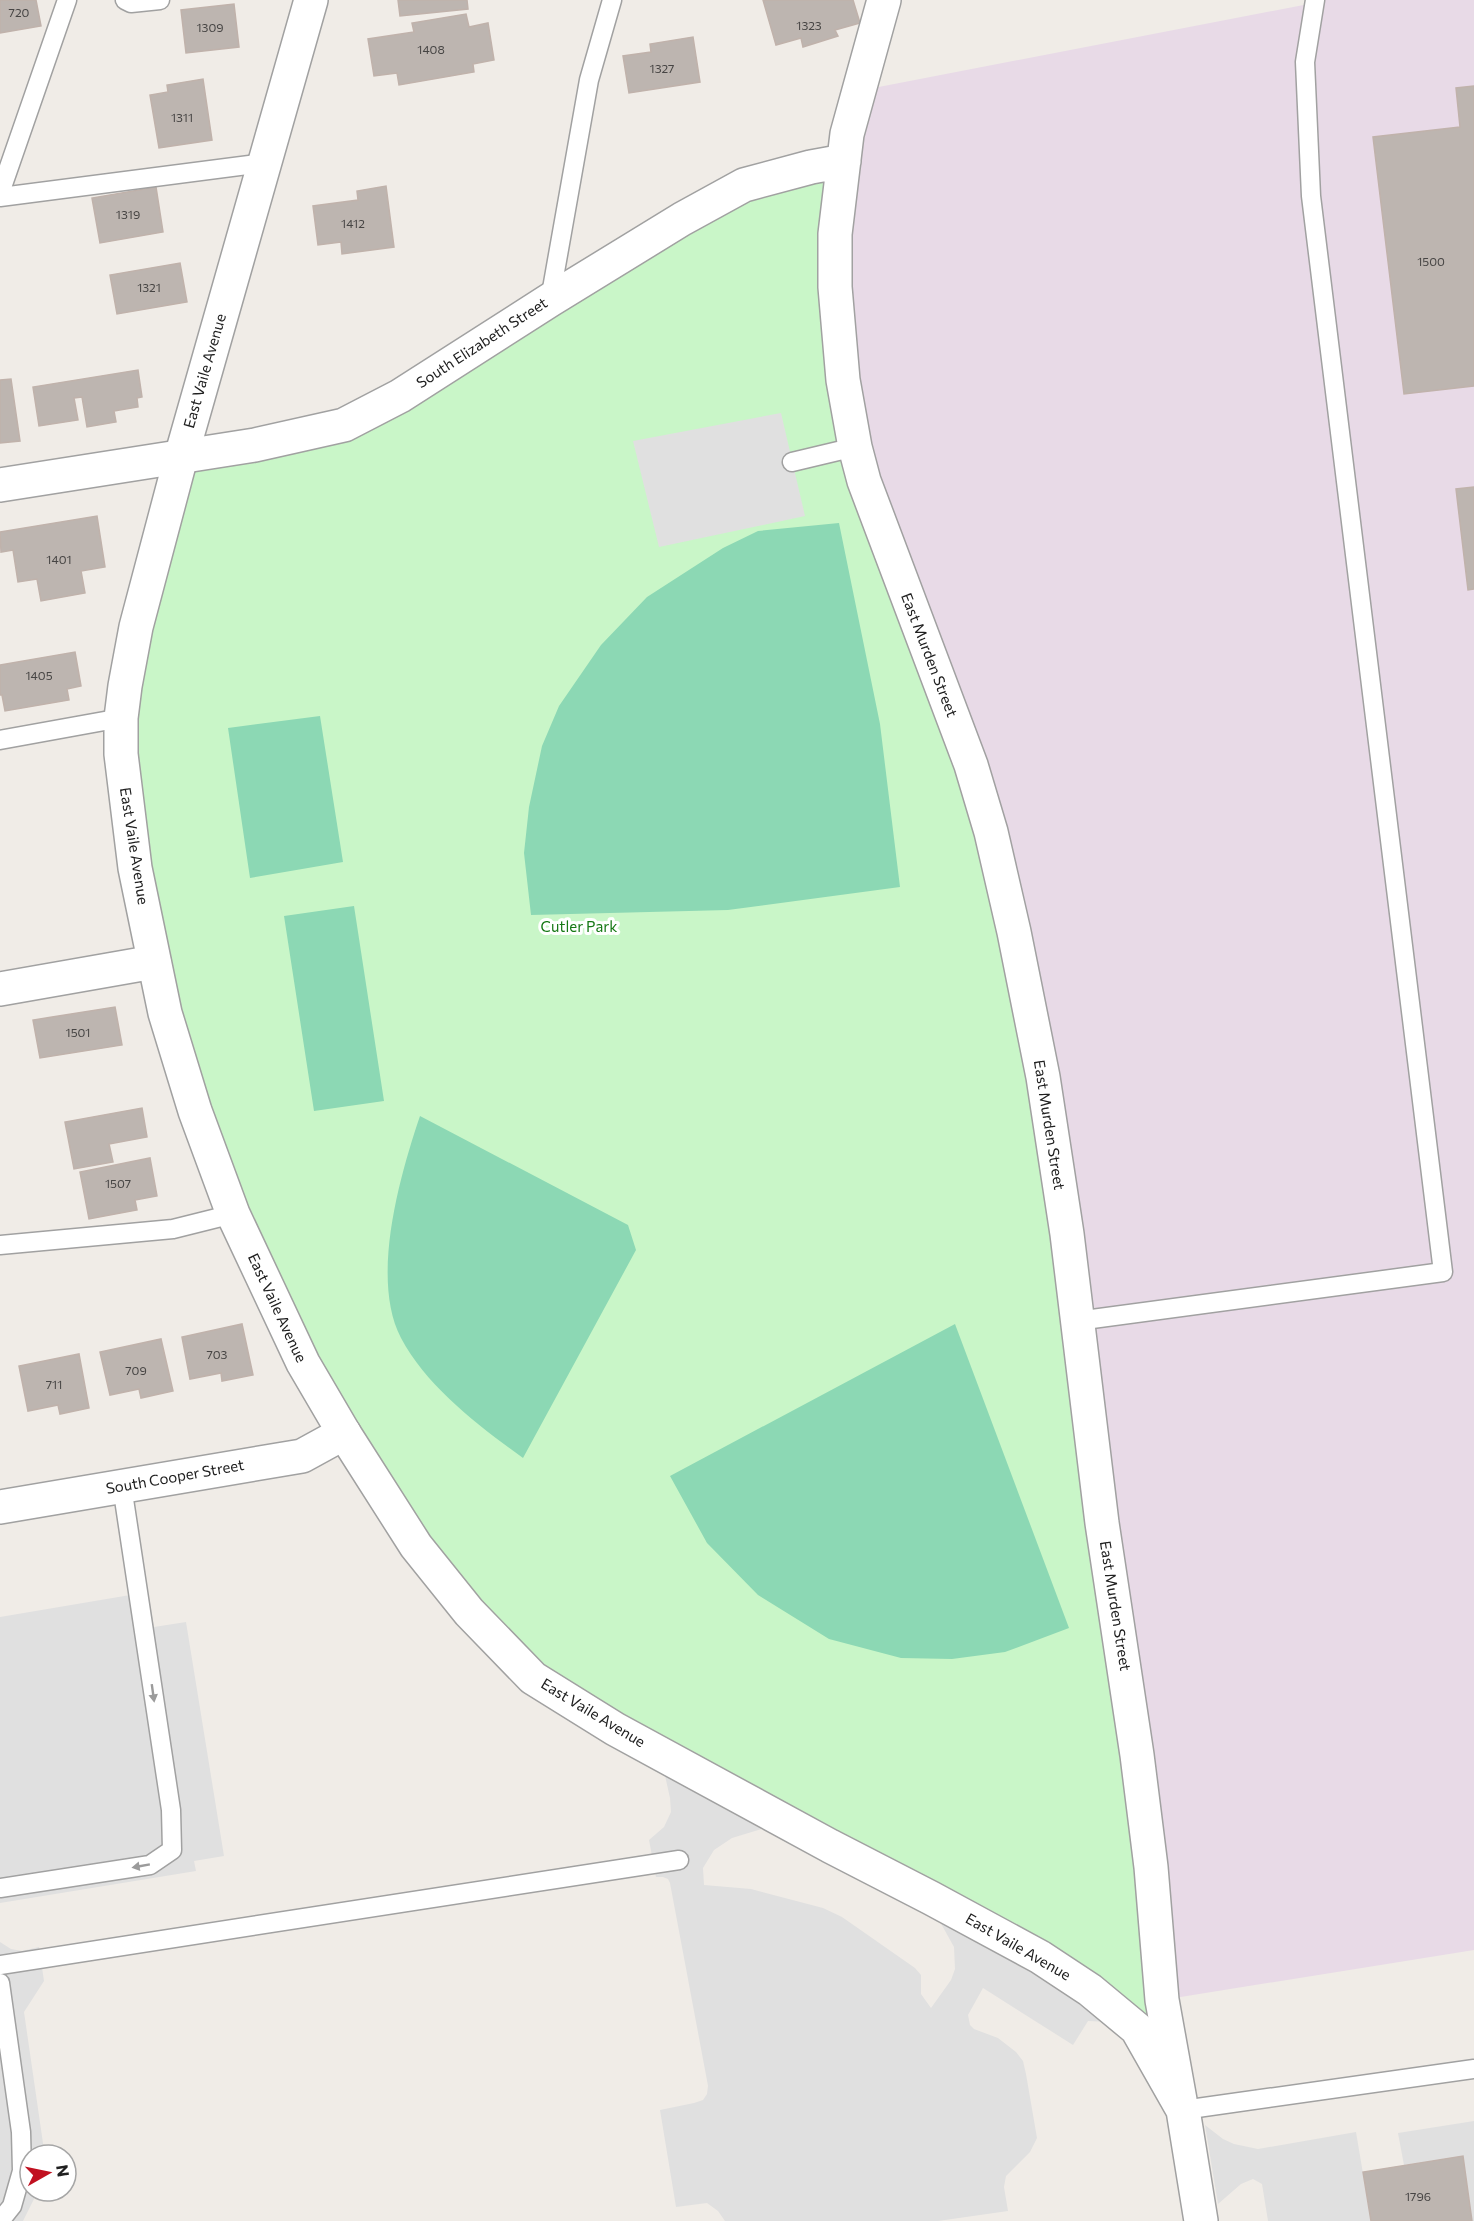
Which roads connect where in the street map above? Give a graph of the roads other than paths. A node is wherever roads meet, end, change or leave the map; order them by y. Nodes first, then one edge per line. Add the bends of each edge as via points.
1 (67, 0) edge
2 (125, 0) edge
3 (160, 0) edge
4 (311, 0) edge
5 (612, 0) edge
6 (885, 0) edge
7 (1315, 0) edge
8 (844, 161) junction
9 (264, 163) junction
10 (0, 195) edge
11 (550, 300) junction
12 (855, 447) junction
13 (181, 457) junction
14 (792, 462) dead end
15 (0, 485) edge
16 (121, 718) junction
17 (0, 740) edge
18 (154, 962) junction
19 (0, 989) edge
20 (233, 1214) junction
21 (0, 1245) edge
22 (1077, 1321) junction
23 (344, 1433) junction
24 (122, 1486) junction
25 (0, 1507) edge
26 (679, 1860) dead end
27 (0, 1888) edge
28 (0, 1965) edge
29 (0, 1983) edge
30 (1474, 2068) edge
31 (1183, 2110) junction
32 (0, 2221) edge
33 (1201, 2221) edge

1 - 10 lane
2 - 3 lane
4 - 9 street, East Vaile Avenue
5 - 11 lane via 590,80
6 - 8 street via 847,134
7 - 22 lane via 1305,62 1311,196 1443,1272
8 - 11 street, South Elizabeth Street via 744,185
8 - 12 street, East Murden Street via 835,234 835,287 843,380
9 - 10 lane
9 - 13 street, East Vaile Avenue
11 - 13 street, South Elizabeth Street via 400,396 344,425
12 - 14 lane
12 - 22 street, East Murden Street via 864,482 971,765 990,832 1043,1077
13 - 15 street, South Elizabeth Street
13 - 16 street, East Vaile Avenue via 136,627
16 - 17 lane
16 - 18 street, East Vaile Avenue via 121,754 135,868
18 - 19 street
18 - 20 street, East Vaile Avenue via 195,1111
20 - 21 lane via 173,1229
20 - 23 street, East Vaile Avenue via 303,1363
22 - 31 street, East Murden Street via 1137,1755 1162,2000
23 - 24 street, South Cooper Street via 302,1456
23 - 31 street, East Vaile Avenue via 416,1546 469,1612 533,1678 615,1729 987,1928 1090,1990 1137,2028
24 - 25 street, South Cooper Street
24 -> 27 lane via 171,1810 172,1850 150,1865
26 - 28 lane
29 - 32 lane via 21,2132 22,2171 12,2206
30 - 31 lane
31 - 33 street, East Vaile Avenue

